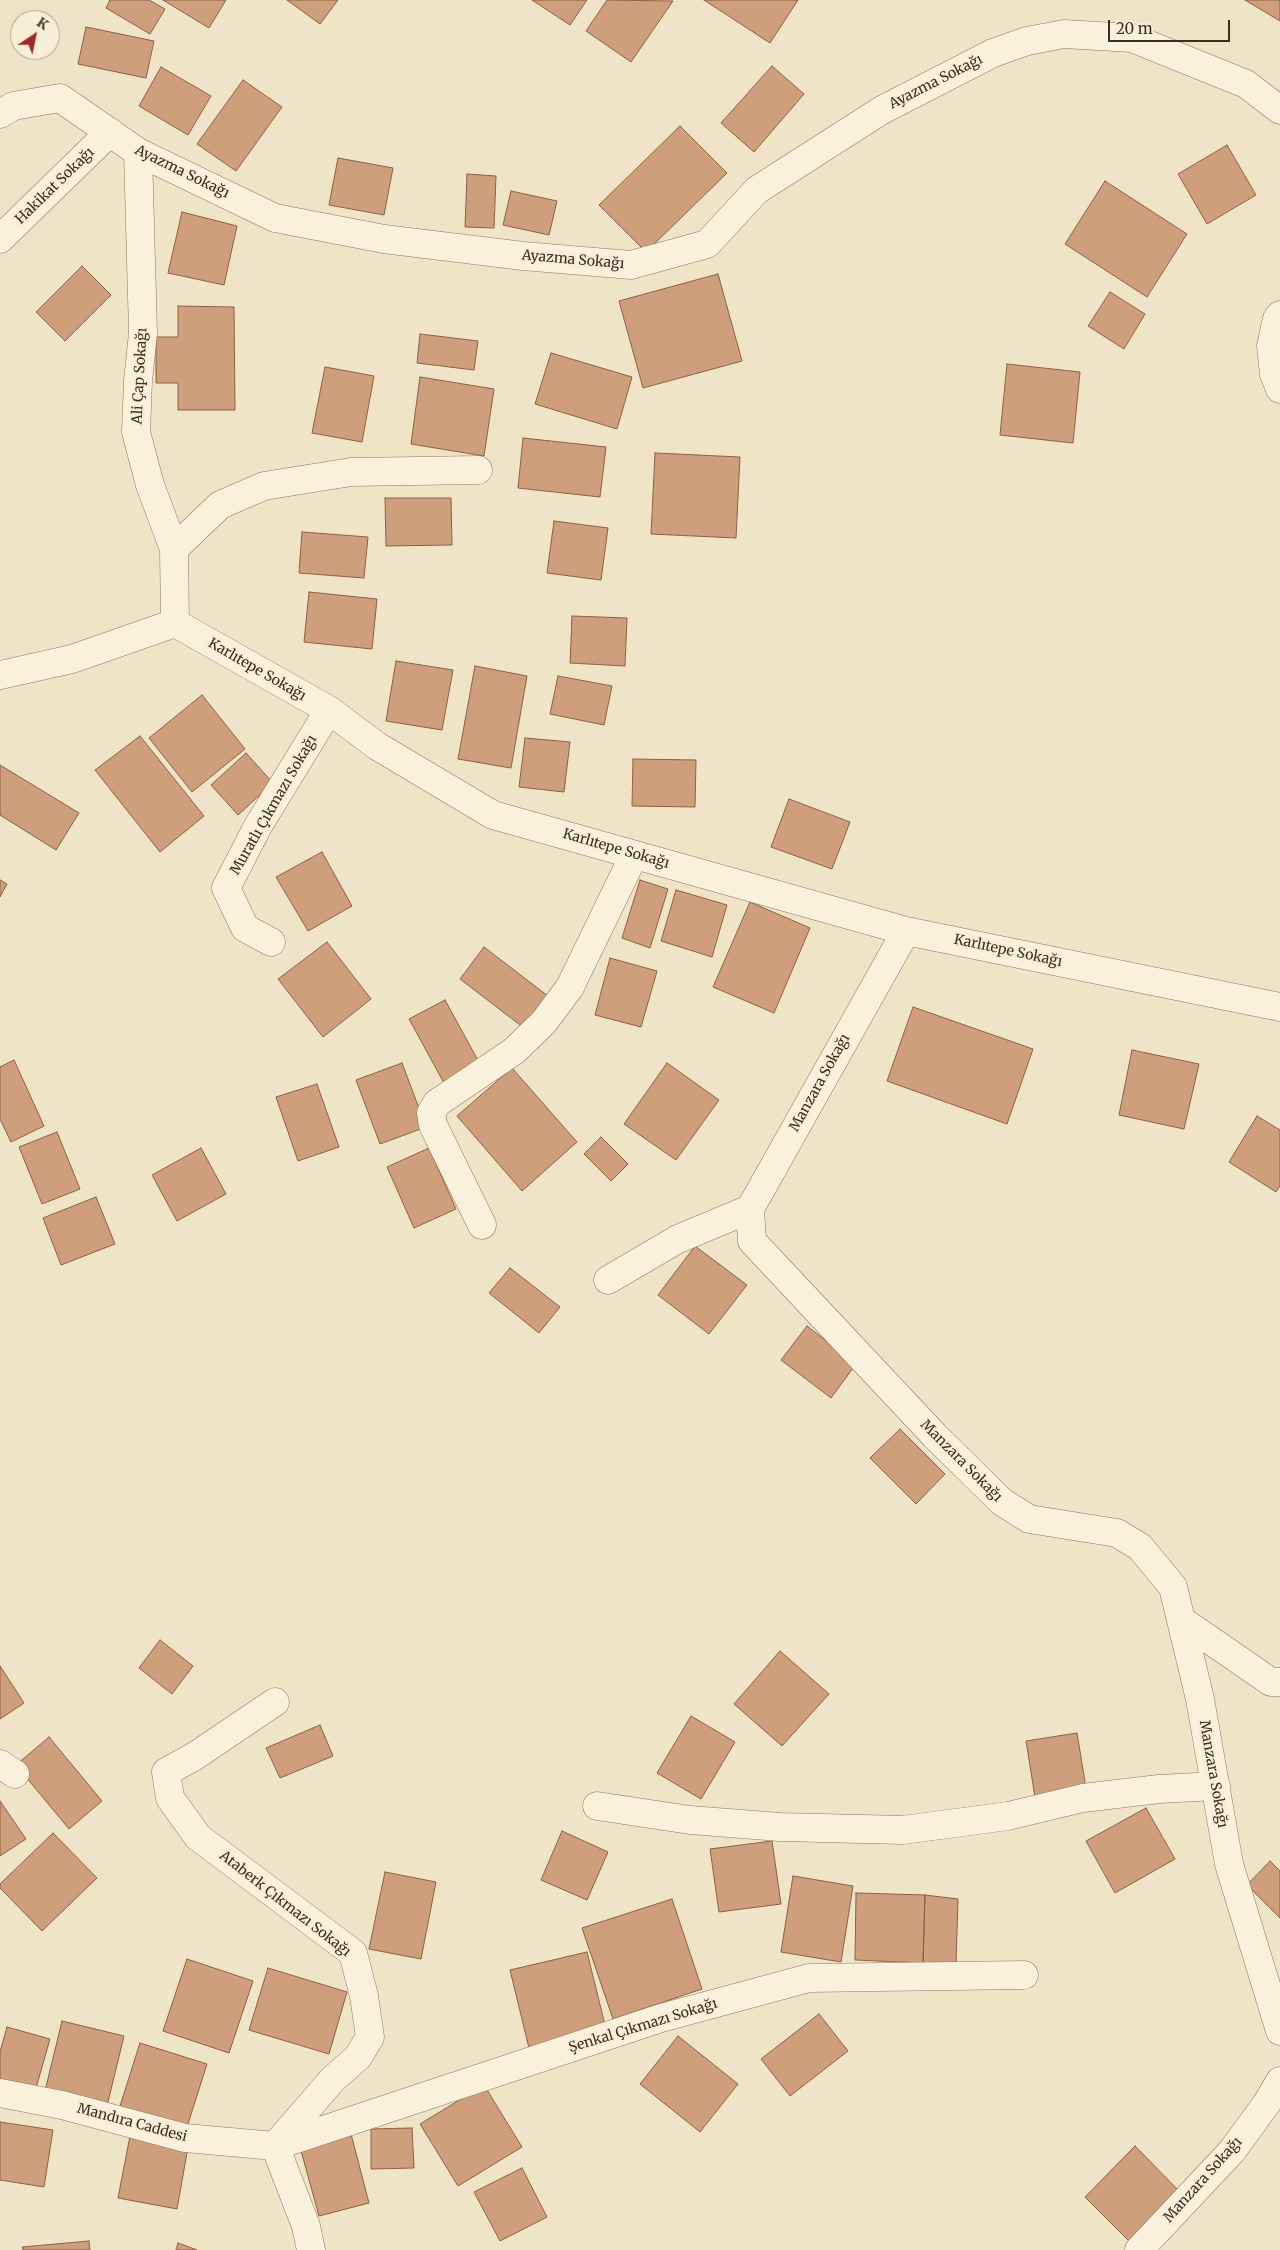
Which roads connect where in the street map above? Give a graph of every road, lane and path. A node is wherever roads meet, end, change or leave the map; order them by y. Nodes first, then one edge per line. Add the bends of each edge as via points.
1 (1280, 110) edge
2 (0, 114) edge
3 (110, 132) junction
4 (138, 152) junction
5 (0, 239) edge
6 (1280, 315) edge
7 (1280, 390) edge
8 (478, 470) dead end
9 (174, 548) junction
10 (175, 623) junction
11 (0, 675) edge
12 (329, 710) junction
13 (634, 855) junction
14 (906, 931) junction
15 (271, 942) dead end
16 (1280, 1008) edge
17 (750, 1208) junction
18 (482, 1225) dead end
19 (608, 1280) dead end
20 (1181, 1620) junction
21 (1280, 1682) edge
22 (275, 1702) dead end
23 (1216, 1786) junction
24 (597, 1806) dead end
25 (1024, 1975) dead end
26 (1280, 2031) edge
27 (1280, 2081) edge
28 (0, 2093) edge
29 (275, 2146) junction
30 (311, 2250) edge
31 (1139, 2250) edge

1 - 4 street, Ayazma Sokağı via 1246,84 1132,38 1064,34 1026,41 882,110 757,190 707,244 631,265 384,239 275,218
2 - 3 street, Ayazma Sokağı via 13,106 60,98
3 - 4 street, Ayazma Sokağı
3 - 5 street, Hakikat Sokağı
4 - 9 street, Ali Çap Sokağı via 144,333 136,432 150,485
6 - 7 street via 1271,346 1274,374
8 - 9 street via 351,472 264,486 220,505
9 - 10 street, Ali Çap Sokağı
10 - 11 street via 72,659
10 - 12 street, Karlıtepe Sokağı
12 - 13 street, Karlıtepe Sokağı via 378,746 494,815
12 - 15 street, Muratlı Çıkmazı Sokağı via 258,826 226,888 246,928
13 - 14 street, Karlıtepe Sokağı
13 - 18 street via 570,987 544,1022 514,1051 437,1103 431,1113 432,1125
14 - 16 street, Karlıtepe Sokağı
14 - 17 street, Manzara Sokağı
17 - 19 street via 678,1238
17 - 20 street, Manzara Sokağı via 752,1241 934,1436 1002,1502 1029,1519 1117,1533 1140,1547 1173,1587
20 - 21 street via 1271,1682
20 - 23 street, Manzara Sokağı
22 - 29 street, Ataberk Çıkmazı Sokağı via 166,1772 170,1798 198,1837 353,1953 370,2037 358,2057 332,2080
23 - 24 street via 1083,1798 1008,1816 903,1830 780,1827 690,1820
23 - 26 street, Manzara Sokağı via 1230,1864
25 - 29 street, Şenkal Çıkmazı Sokağı via 809,1978 661,2018
27 - 31 street, Manzara Sokağı via 1232,2150
28 - 29 street, Mandıra Caddesi via 62,2105 185,2138
29 - 30 street via 306,2226

